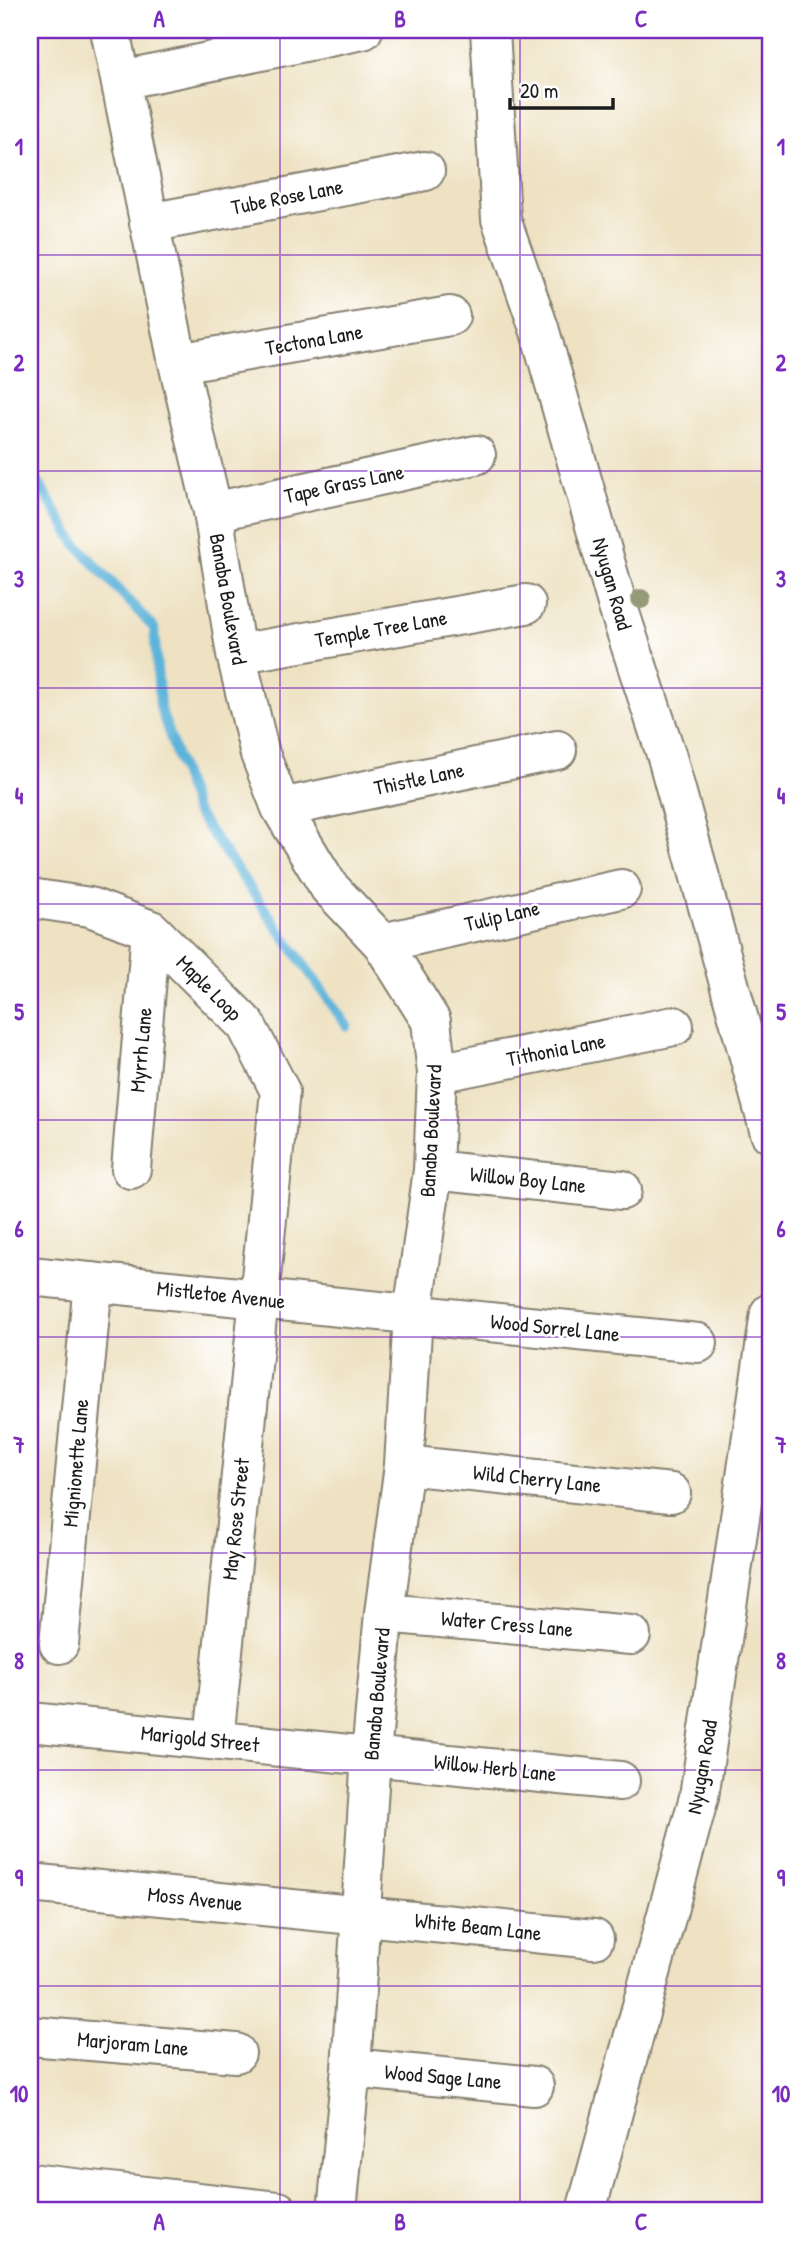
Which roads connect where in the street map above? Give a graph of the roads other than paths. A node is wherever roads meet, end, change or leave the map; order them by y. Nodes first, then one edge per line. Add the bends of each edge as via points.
1 (110, 30) edge
2 (363, 30) edge
3 (490, 30) edge
4 (121, 80) junction
5 (425, 171) dead end
6 (149, 223) junction
7 (450, 316) dead end
8 (177, 363) junction
9 (476, 455) dead end
10 (213, 512) junction
11 (526, 604) dead end
12 (236, 654) junction
13 (557, 750) dead end
14 (281, 808) junction
15 (621, 889) dead end
16 (30, 898) edge
17 (151, 930) junction
18 (382, 943) junction
19 (674, 1026) dead end
20 (437, 1073) junction
21 (770, 1133) edge
22 (131, 1169) dead end
23 (433, 1170) junction
24 (622, 1190) dead end
25 (30, 1276) edge
26 (93, 1282) junction
27 (257, 1298) junction
28 (413, 1314) junction
29 (770, 1314) edge
30 (698, 1343) dead end
31 (404, 1465) junction
32 (671, 1493) dead end
33 (384, 1613) junction
34 (631, 1635) dead end
35 (59, 1644) dead end
36 (30, 1722) edge
37 (214, 1740) junction
38 (371, 1755) junction
39 (620, 1781) dead end
40 (30, 1883) edge
41 (361, 1915) junction
42 (594, 1939) dead end
43 (30, 2036) edge
44 (236, 2053) dead end
45 (351, 2068) junction
46 (534, 2086) dead end
47 (30, 2183) edge
48 (278, 2211) edge
49 (337, 2211) edge
50 (586, 2211) edge

1 - 4 street, Banaba Boulevard
2 - 4 street
3 - 21 street, Nyugan Road via 501,219 539,328 618,607 667,757
4 - 6 street, Banaba Boulevard
5 - 6 street, Tube Rose Lane
6 - 8 street, Banaba Boulevard
7 - 8 street, Tectona Lane
8 - 10 street, Banaba Boulevard
9 - 10 street, Tape Grass Lane
10 - 12 street, Banaba Boulevard
11 - 12 street, Temple Tree Lane
12 - 14 street, Banaba Boulevard via 260,754
13 - 14 street, Thistle Lane
14 - 18 street, Banaba Boulevard via 329,887
15 - 18 street, Tulip Lane
16 - 17 street, Maple Loop via 90,906
17 - 22 street, Myrrh Lane
17 - 27 street, Maple Loop via 246,1026 280,1091
18 - 20 street, Banaba Boulevard via 431,1021
19 - 20 street, Tithonia Lane
20 - 23 street, Banaba Boulevard
23 - 24 street, Willow Boy Lane
23 - 28 street, Banaba Boulevard
25 - 26 street, Mistletoe Avenue
26 - 27 street, Mistletoe Avenue
26 - 35 street, Mignionette Lane
27 - 28 street, Mistletoe Avenue
27 - 37 street, May Rose Street
28 - 30 street, Wood Sorrel Lane
28 - 31 street, Banaba Boulevard
29 - 50 street, Nyugan Road via 699,1797
31 - 32 street, Wild Cherry Lane
31 - 33 street, Banaba Boulevard
33 - 34 street, Water Cress Lane
33 - 38 street, Banaba Boulevard
36 - 37 street, Marigold Street
37 - 38 street, Marigold Street
38 - 39 street, Willow Herb Lane
38 - 41 street, Banaba Boulevard
40 - 41 street, Moss Avenue
41 - 42 street, White Beam Lane
41 - 45 street, Banaba Boulevard
43 - 44 street, Marjoram Lane
45 - 46 street, Wood Sage Lane
45 - 49 street, Banaba Boulevard
47 - 48 street

